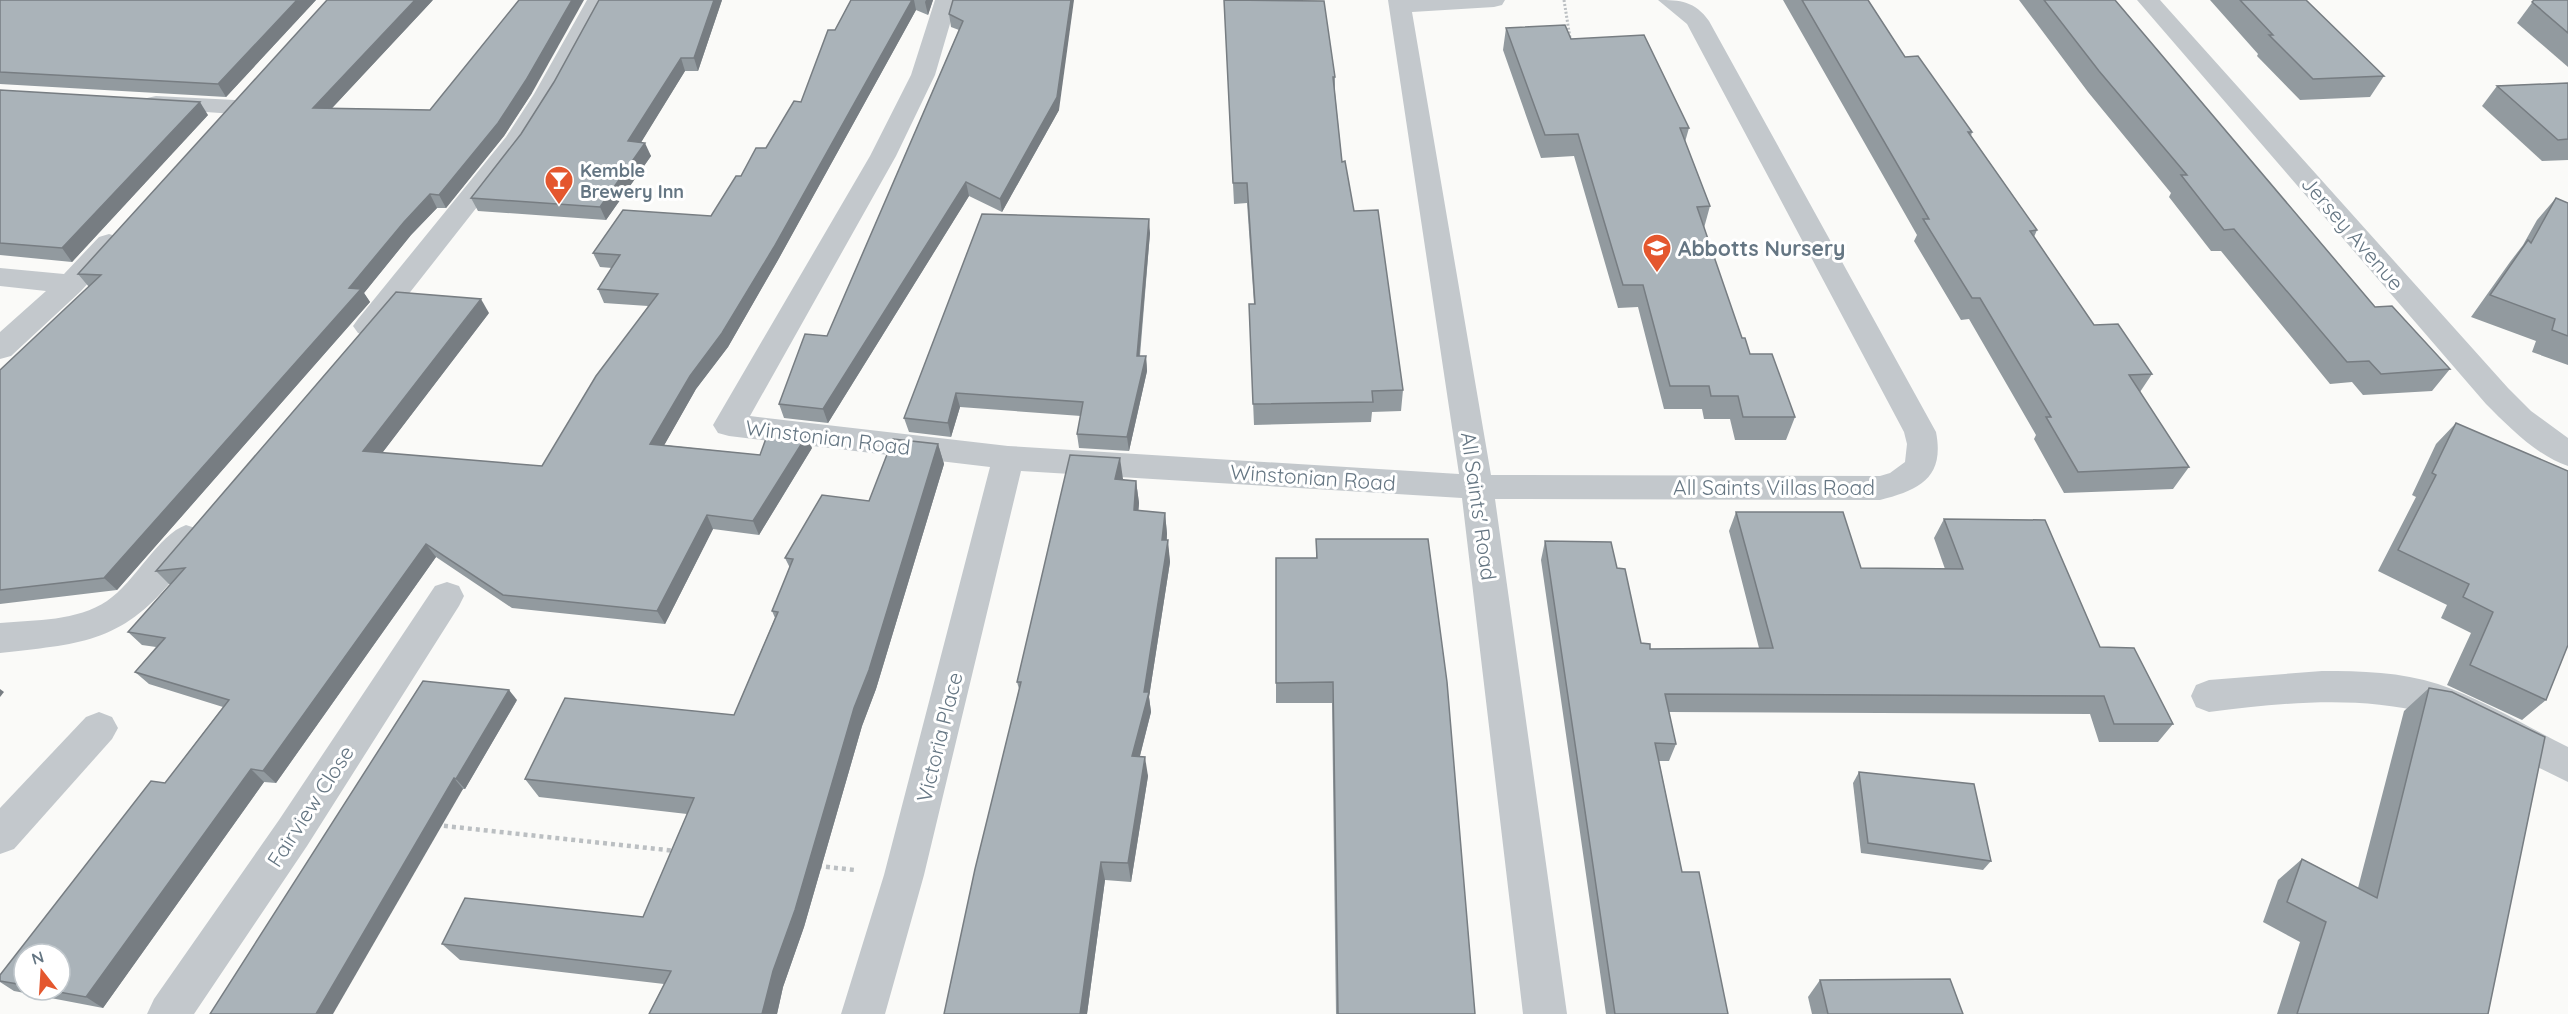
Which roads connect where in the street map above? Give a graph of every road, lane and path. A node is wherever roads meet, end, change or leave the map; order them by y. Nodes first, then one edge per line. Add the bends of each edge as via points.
1 (598, 0) edge
2 (946, 0) edge
3 (1494, 0) edge
4 (1564, 0) edge
5 (1669, 0) edge
6 (2148, 0) edge
7 (1400, 3) edge
8 (1570, 40) edge
9 (129, 101) edge
10 (211, 132) edge
11 (125, 225) edge
12 (0, 277) edge
13 (71, 284) junction
14 (0, 349) edge
15 (347, 351) edge
16 (2568, 454) edge
17 (1008, 458) junction
18 (1477, 487) junction
19 (208, 513) edge
20 (447, 596) dead end
21 (0, 638) edge
22 (2209, 696) dead end
23 (99, 728) dead end
24 (2568, 765) edge
25 (424, 824) edge
26 (0, 836) edge
27 (682, 851) edge
28 (810, 865) edge
29 (904, 875) junction
30 (169, 1014) edge
31 (863, 1014) edge
32 (1545, 1014) edge

1 - 15 street via 516,141
2 - 17 street, Winstonian Road via 923,75 883,156 729,425
3 - 7 street
4 - 8 path
5 - 18 street, All Saints Villas Road via 1689,13 1704,33 1913,418 1924,447 1923,461 1915,473 1899,484 1880,488
6 - 16 street, Jersey Avenue via 2497,396 2520,419
7 - 18 street, All Saints' Road
9 - 10 street via 242,99
11 - 13 street
12 - 13 street
13 - 14 street
17 - 18 street, Winstonian Road
17 - 29 street, Victoria Place
18 - 32 street, All Saints' Road
19 - 21 street via 120,612 91,625
20 - 30 street, Fairview Close via 298,826
22 - 24 street via 2330,687 2418,694
23 - 26 street
25 - 27 path
28 - 29 path
29 - 31 street, Victoria Place

